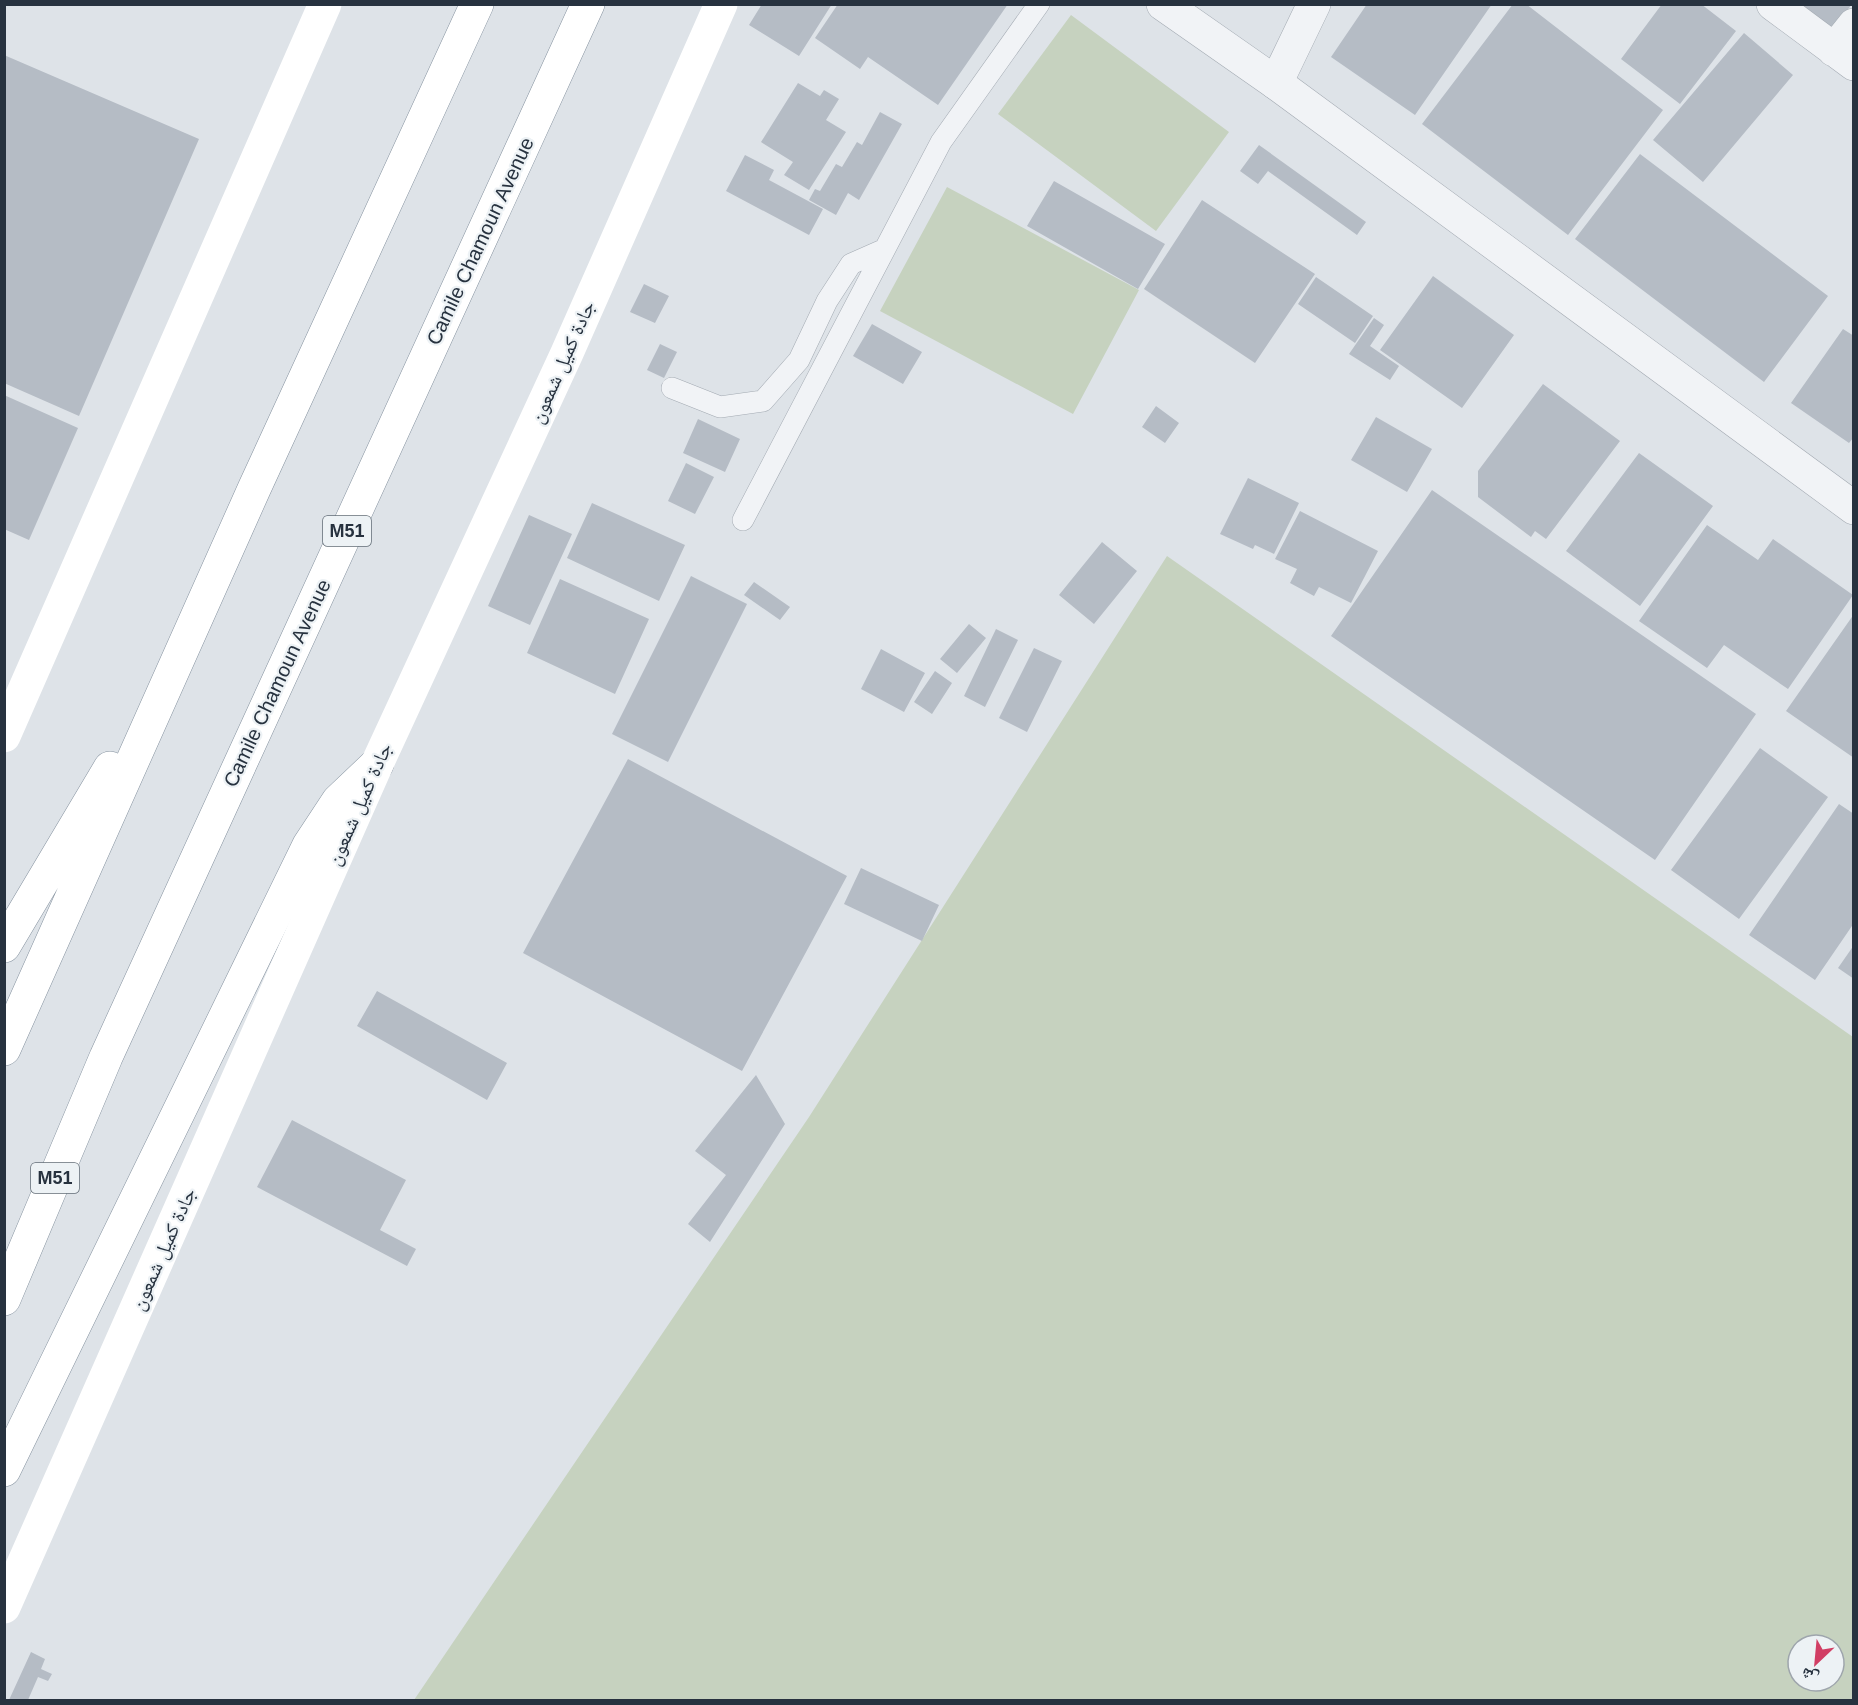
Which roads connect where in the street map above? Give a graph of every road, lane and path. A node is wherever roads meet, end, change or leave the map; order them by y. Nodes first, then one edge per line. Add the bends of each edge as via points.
1 (326, 4) edge
2 (477, 4) edge
3 (588, 4) edge
4 (721, 4) edge
5 (1039, 4) edge
6 (1163, 4) edge
7 (1314, 4) edge
8 (1773, 4) edge
9 (1847, 46) edge
10 (1276, 83) junction
11 (885, 249) junction
12 (672, 388) dead end
13 (1854, 508) edge
14 (743, 520) dead end
15 (189, 635) junction
16 (4, 736) edge
17 (377, 764) junction
18 (4, 946) edge
19 (4, 1049) edge
20 (4, 1299) edge
21 (4, 1470) edge
22 (4, 1607) edge

1 - 16 main road
2 - 15 main road
3 - 20 main road, Camile Chamoun Avenue / M51 via 106,1057
4 - 17 main road, جادة كميل شمعون via 567,353
5 - 11 lane via 941,142
6 - 10 street
7 - 10 street
8 - 9 street
10 - 13 street
11 - 12 lane via 851,264 827,301 799,360 763,401 720,407
11 - 14 lane
15 - 18 main road
15 - 19 main road
17 - 21 main road via 339,801 309,845
17 - 22 main road, جادة كميل شمعون

